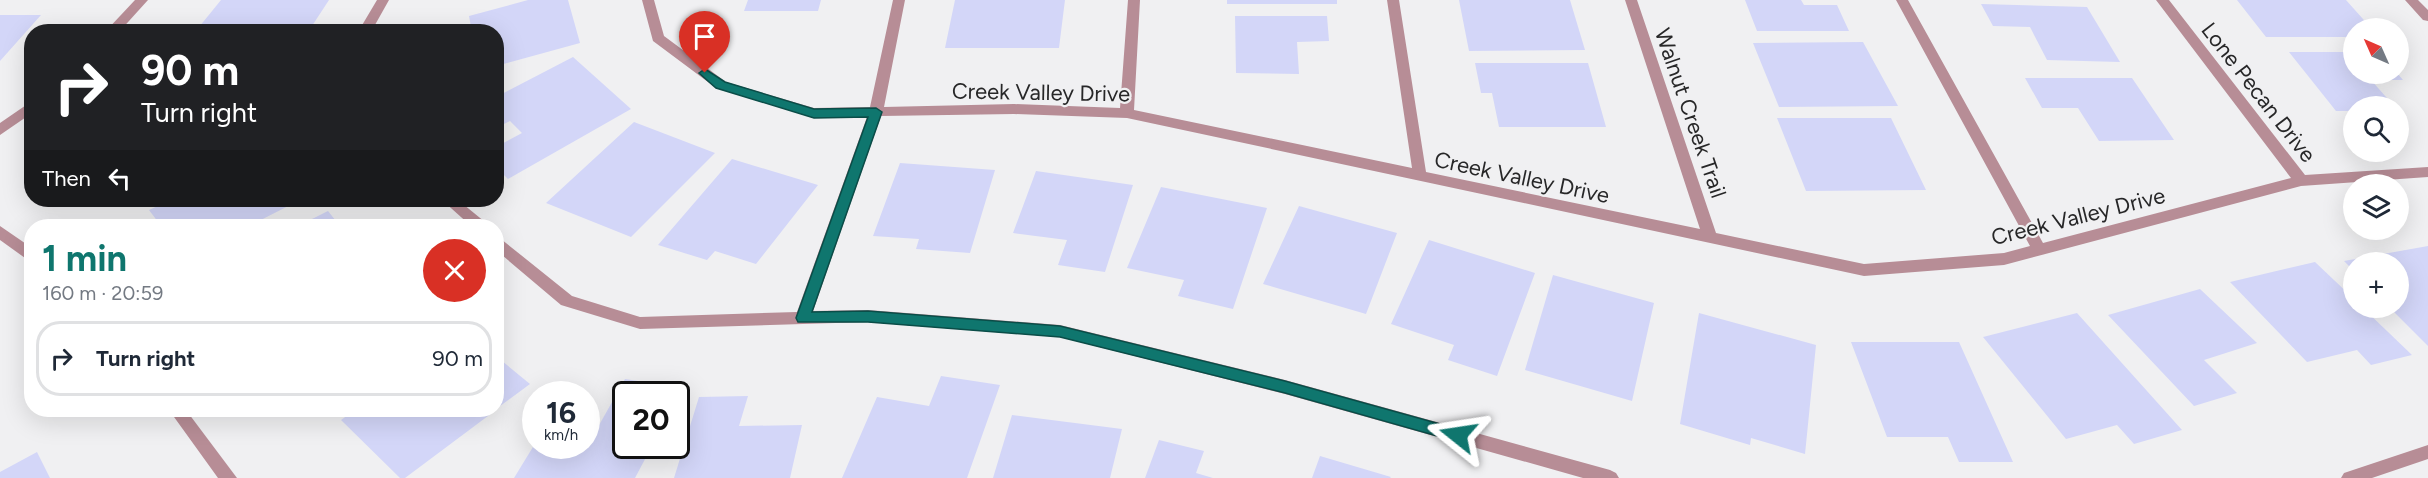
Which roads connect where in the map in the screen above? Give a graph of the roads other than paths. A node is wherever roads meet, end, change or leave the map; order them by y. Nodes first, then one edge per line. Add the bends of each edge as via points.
1 (142, 0) edge
2 (383, 0) edge
3 (648, 0) edge
4 (899, 0) edge
5 (1134, 0) edge
6 (1393, 0) edge
7 (1631, 0) edge
8 (1902, 0) edge
9 (2162, 0) edge
10 (2411, 0) edge
11 (2428, 17) edge
12 (119, 24) edge
13 (369, 24) edge
14 (24, 112) edge
15 (876, 112) junction
16 (1127, 113) junction
17 (0, 130) edge
18 (2428, 172) edge
19 (1420, 176) junction
20 (2301, 181) junction
21 (457, 207) edge
22 (471, 219) edge
23 (0, 232) edge
24 (1712, 239) junction
25 (504, 248) edge
26 (2039, 249) junction
27 (24, 251) edge
28 (803, 318) junction
29 (182, 417) edge
30 (2428, 452) edge
31 (228, 478) edge
32 (1610, 478) edge
33 (2350, 478) edge

1 - 12 street
2 - 13 street
3 - 15 street, Creek Valley Drive via 657,38 721,85 814,114
4 - 15 street
5 - 16 street
6 - 19 street
7 - 24 street, Walnut Creek Trail
8 - 26 street
9 - 20 street, Lone Pecan Drive
10 - 11 street
14 - 17 street
15 - 16 street, Creek Valley Drive via 1014,109
15 - 28 street
16 - 19 street, Creek Valley Drive
18 - 20 street, Creek Valley Drive
19 - 24 street, Creek Valley Drive
20 - 26 street, Creek Valley Drive
21 - 22 street
23 - 27 street
24 - 26 street, Creek Valley Drive via 1864,270 2004,259
25 - 28 street via 567,301 640,323
28 - 32 street via 868,316 1060,331 1285,387
29 - 31 street
30 - 33 street

